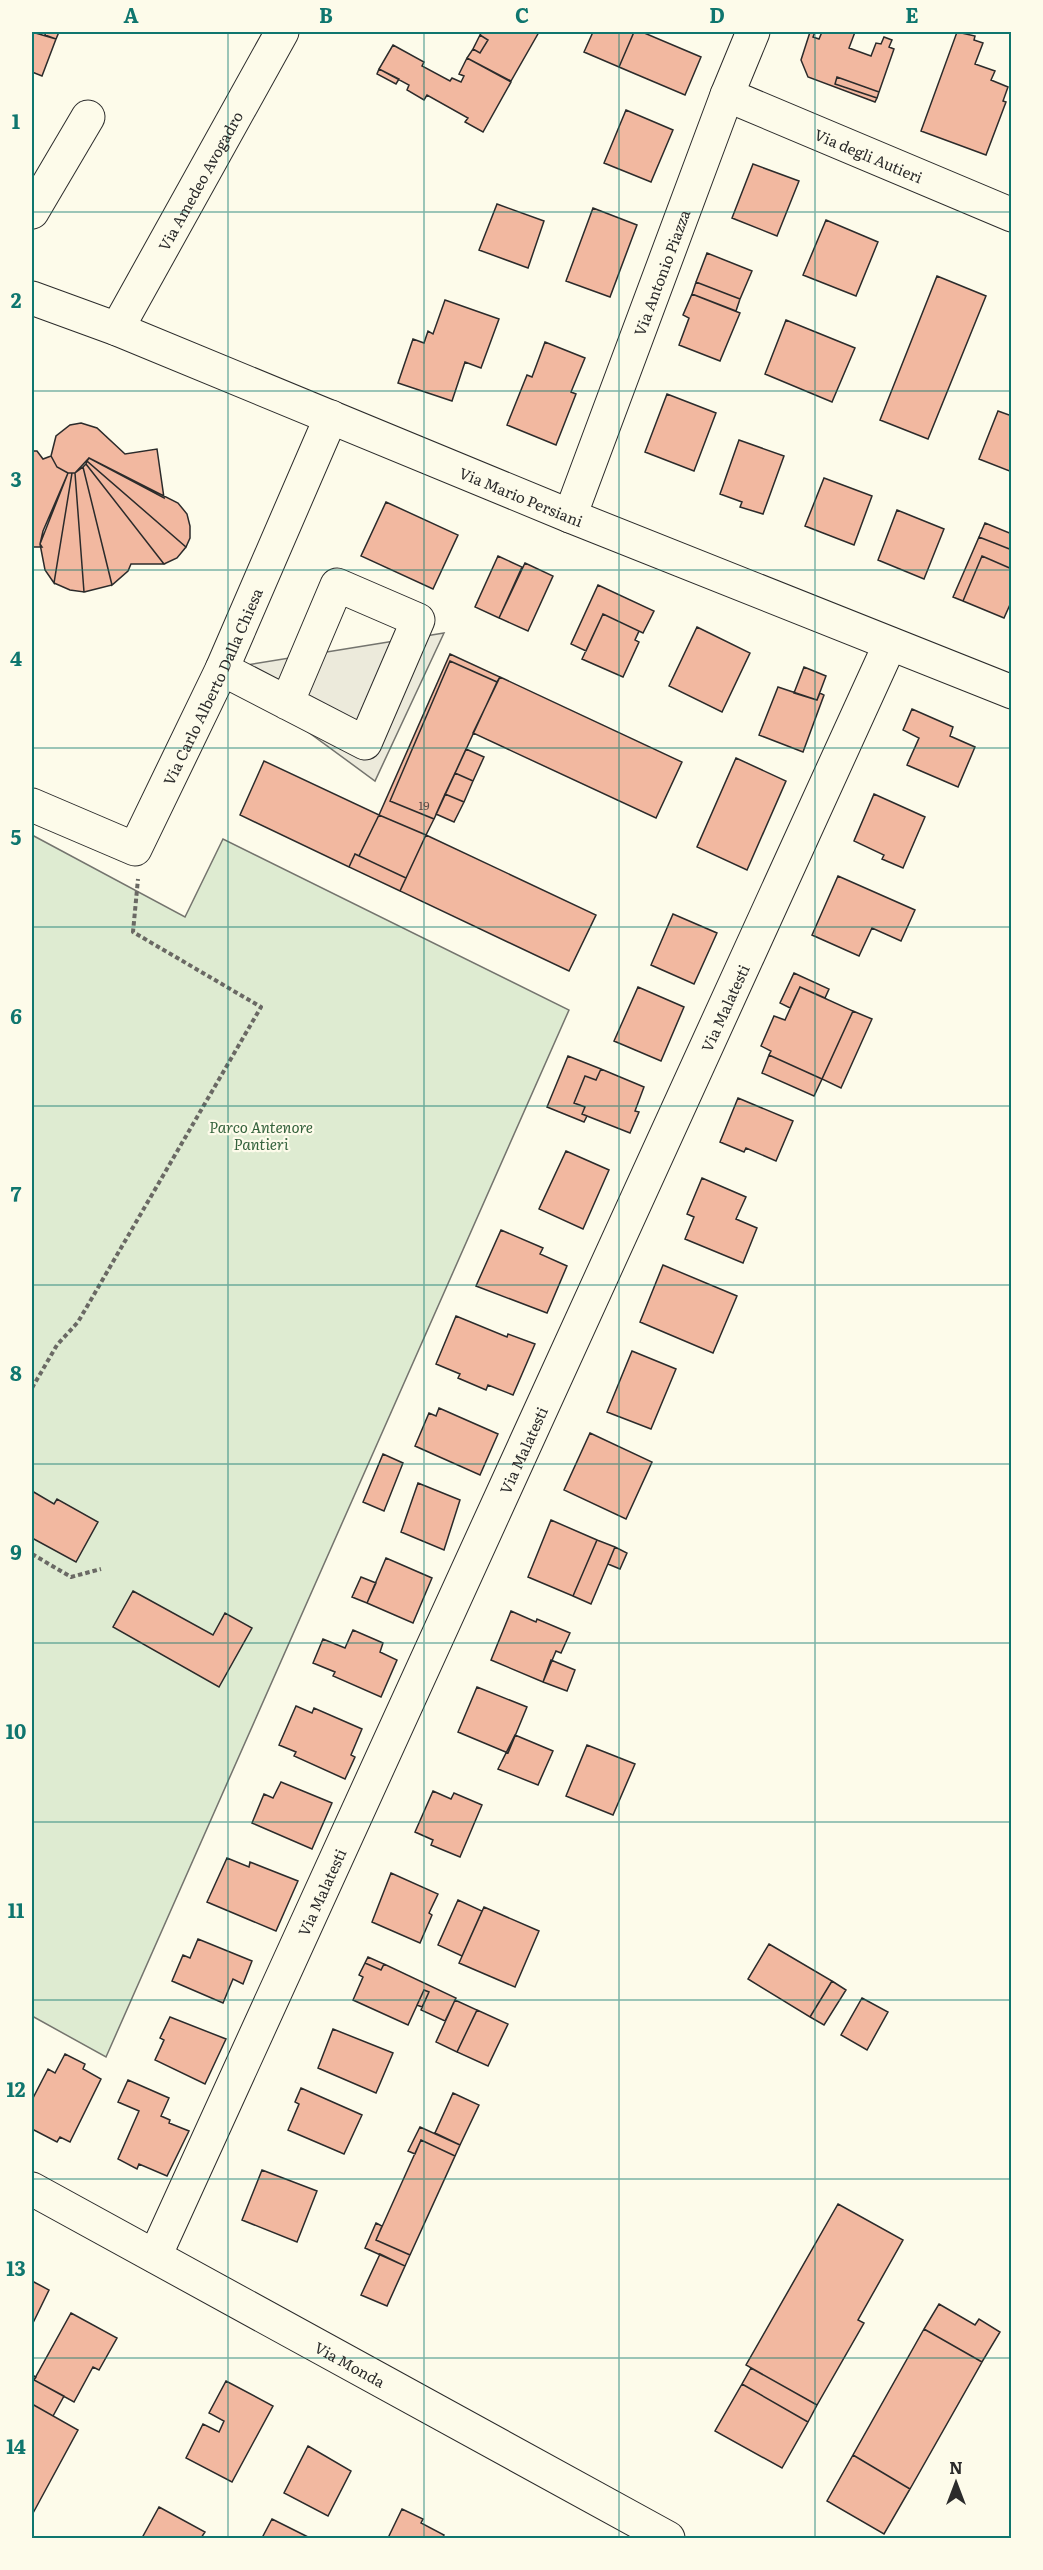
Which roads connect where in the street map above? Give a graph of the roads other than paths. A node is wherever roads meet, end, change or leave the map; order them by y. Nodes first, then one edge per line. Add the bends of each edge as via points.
1 (282, 32) edge
2 (753, 32) edge
3 (727, 94) junction
4 (88, 117) dead end
5 (32, 212) edge
6 (1011, 215) edge
7 (32, 298) edge
8 (117, 329) junction
9 (331, 417) junction
10 (570, 516) junction
11 (891, 644) junction
12 (222, 669) junction
13 (1011, 692) edge
14 (287, 703) junction
15 (32, 805) edge
16 (32, 2189) edge
17 (155, 2256) junction
18 (668, 2538) edge

1 - 8 street, Via Amedeo Avogadro
2 - 3 street, Via Antonio Piazza
3 - 6 street, Via degli Autieri
3 - 10 street, Via Antonio Piazza
4 - 5 street
7 - 8 street, Via Mario Persiani
8 - 9 street, Via Mario Persiani
9 - 10 street, Via Mario Persiani
9 - 12 street, Via Carlo Alberto Dalla Chiesa
10 - 11 street, Via Mario Persiani
11 - 13 street, Via Mario Persiani
11 - 17 street, Via Malatesti
12 - 14 street
12 - 15 street, Via Carlo Alberto Dalla Chiesa via 135,849
14 - 14 street via 337,585 418,620 366,743
16 - 17 street, Via Monda
17 - 18 street, Via Monda

